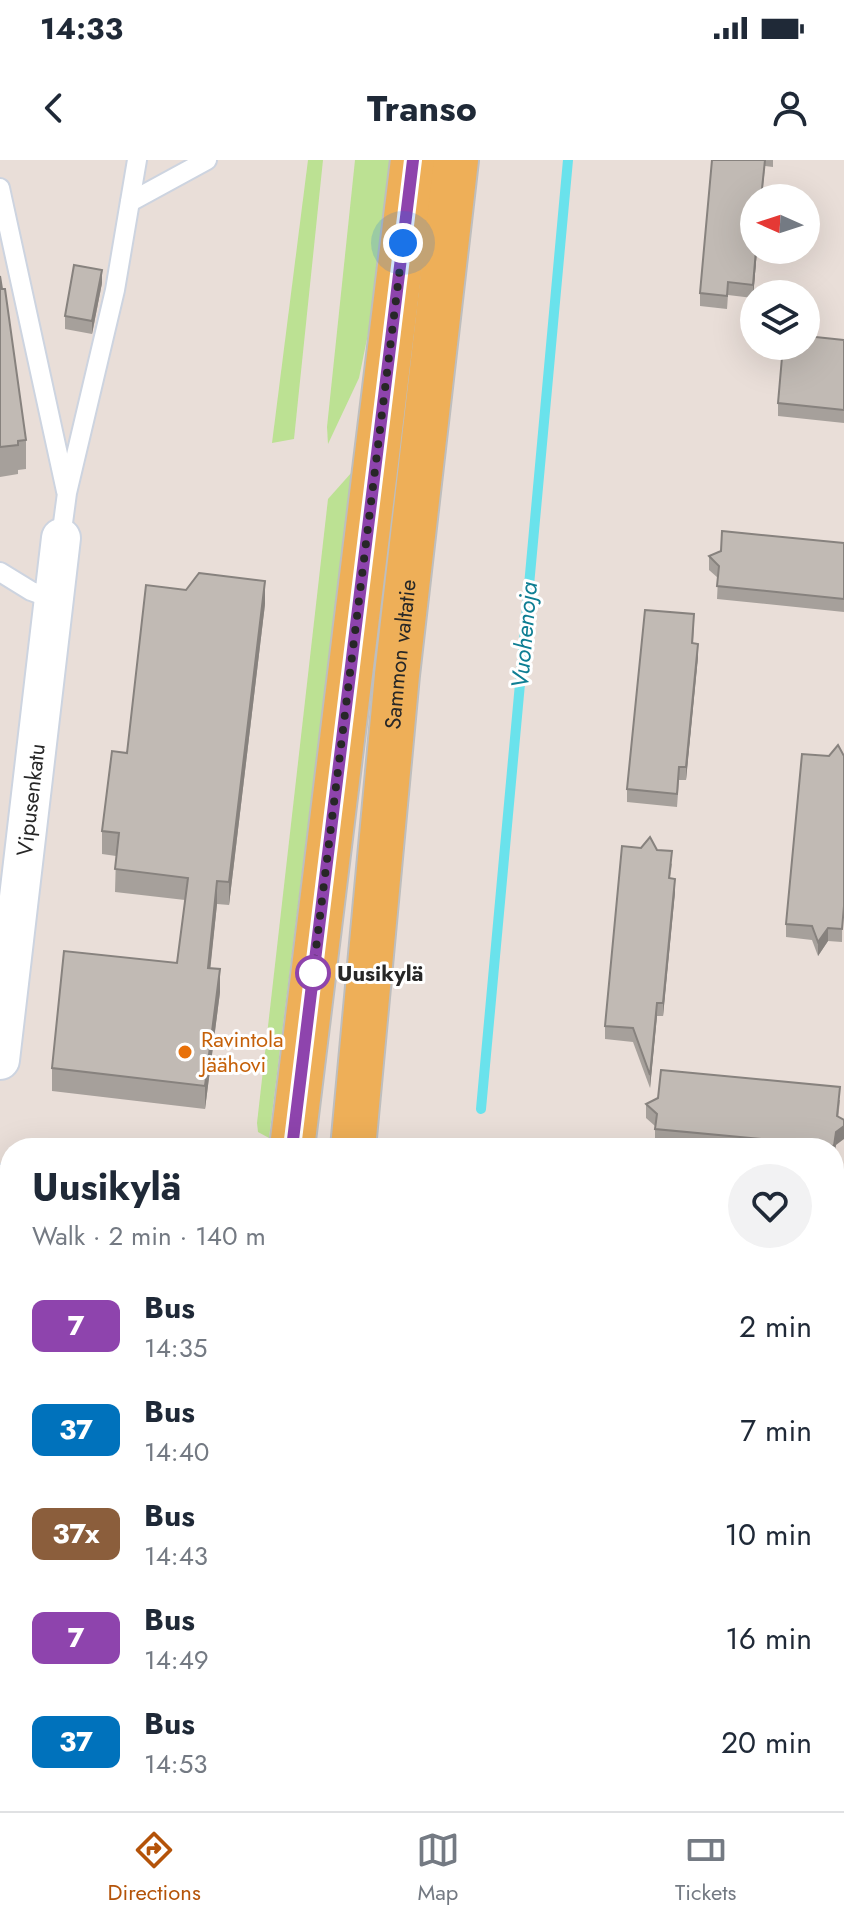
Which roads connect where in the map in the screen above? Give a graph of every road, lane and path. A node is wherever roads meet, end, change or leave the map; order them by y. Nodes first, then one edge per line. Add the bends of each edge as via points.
1 (137, 160) edge
2 (207, 160) edge
3 (413, 160) edge
4 (456, 160) edge
5 (0, 188) edge
6 (130, 202) junction
7 (67, 493) junction
8 (61, 538) joint
9 (0, 572) edge
10 (53, 599) junction
11 (0, 1060) edge
12 (293, 1138) edge
13 (354, 1138) edge

1 - 6 lane
2 - 6 lane
3 - 12 main road
4 - 13 main road, Sammon valtatie via 397,675
5 - 7 lane
6 - 7 lane
7 - 8 lane
8 - 10 street, Vipusenkatu
9 - 10 lane
10 - 11 street, Vipusenkatu

